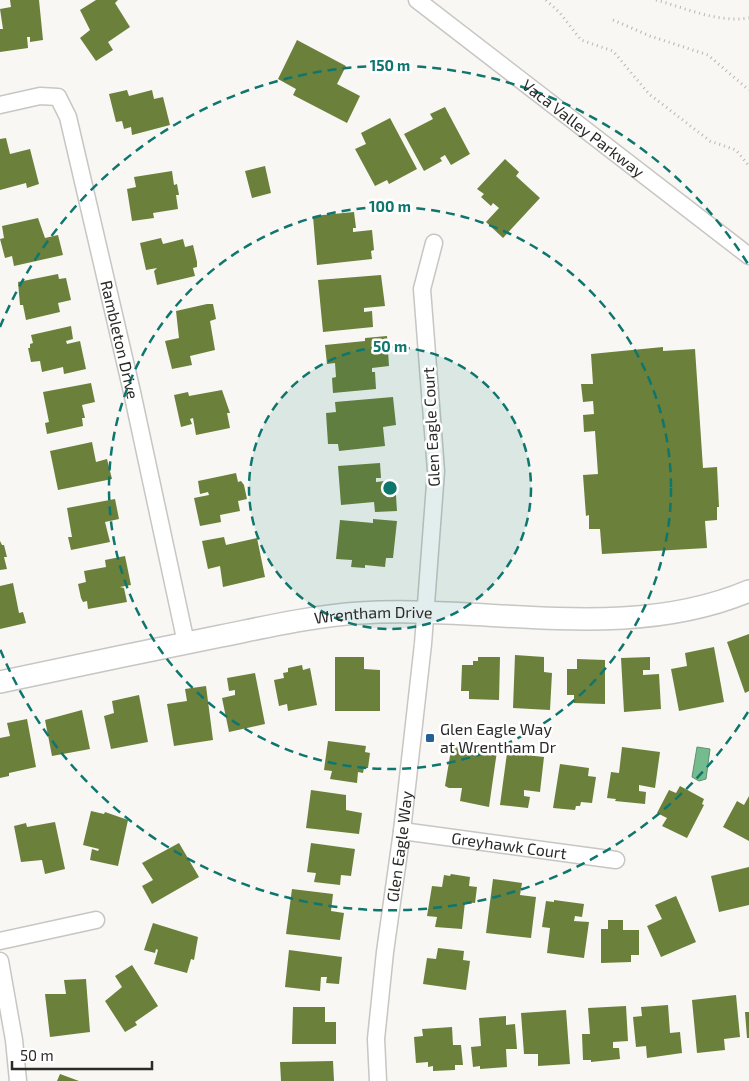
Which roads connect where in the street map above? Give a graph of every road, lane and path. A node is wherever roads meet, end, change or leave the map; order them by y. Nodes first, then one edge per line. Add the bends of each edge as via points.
1 (417, 0) edge
2 (546, 0) edge
3 (656, 0) edge
4 (749, 18) edge
5 (613, 20) dead end
6 (749, 90) edge
7 (0, 106) edge
8 (749, 166) edge
9 (434, 243) dead end
10 (749, 256) edge
11 (749, 591) edge
12 (426, 612) junction
13 (186, 643) junction
14 (0, 682) edge
15 (402, 831) junction
16 (616, 860) dead end
17 (96, 920) dead end
18 (0, 941) edge
19 (0, 961) edge
20 (18, 1081) edge
21 (378, 1081) edge

1 - 10 street, Vaca Valley Parkway
2 - 8 path via 581,40 613,51 649,94 710,141 736,150
3 - 4 path via 719,18
5 - 6 path via 650,36 708,54
7 - 13 street, Rambleton Drive via 40,96 58,97 68,117
9 - 12 street, Glen Eagle Court via 422,289 436,470
11 - 12 street, Wrentham Drive via 697,609 648,616 593,619
12 - 13 street, Wrentham Drive via 359,613 304,620
12 - 15 street, Glen Eagle Way
13 - 14 street, Wrentham Drive
15 - 16 street, Greyhawk Court
15 - 21 street, Glen Eagle Way via 384,952 377,1030
17 - 18 street
19 - 20 street

